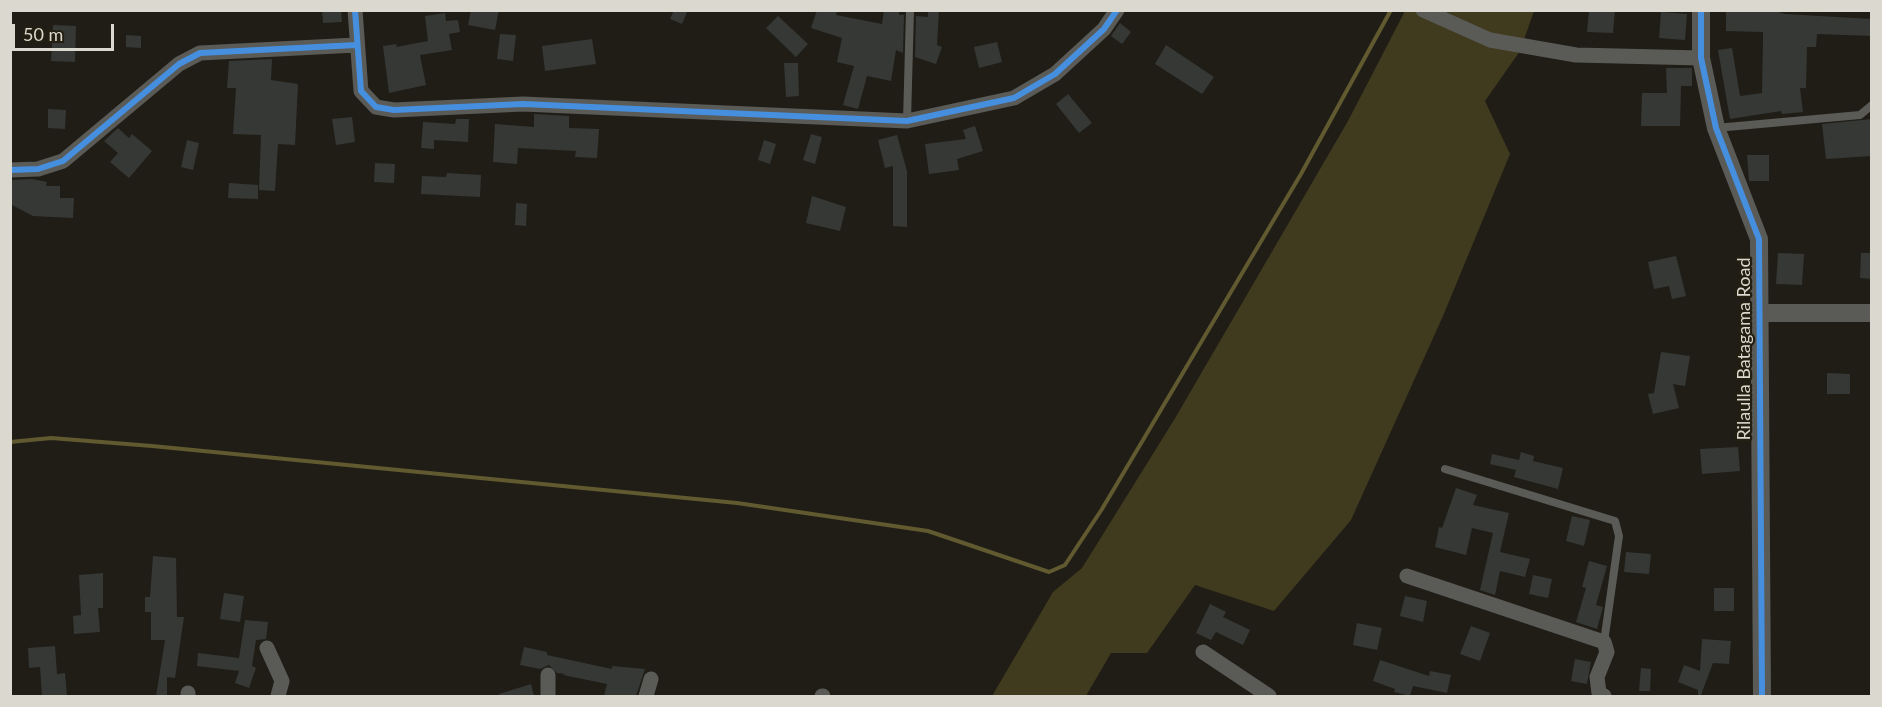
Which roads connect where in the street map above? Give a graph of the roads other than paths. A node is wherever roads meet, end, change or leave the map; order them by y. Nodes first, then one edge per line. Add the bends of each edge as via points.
1 (355, 10) edge
2 (910, 10) edge
3 (1117, 10) edge
4 (1701, 10) edge
5 (1427, 12) edge
6 (356, 45) junction
7 (1701, 58) junction
8 (1872, 105) edge
9 (907, 121) junction
10 (1716, 128) junction
11 (10, 170) edge
12 (1758, 313) junction
13 (1872, 313) edge
14 (1445, 469) dead end
15 (1407, 576) dead end
16 (1604, 642) junction
17 (267, 648) dead end
18 (1203, 652) dead end
19 (548, 675) dead end
20 (651, 679) dead end
21 (278, 696) edge
22 (548, 696) edge
23 (646, 696) edge
24 (1269, 696) edge
25 (1604, 696) edge
26 (1762, 696) edge

1 - 6 street
2 - 9 lane
3 - 9 street via 1104,28 1055,74 1014,98
4 - 7 street, Rilaulla Batagama Road
5 - 7 street via 1490,40 1576,55
6 - 9 street via 361,91 376,107 394,110 523,104
6 - 11 street via 200,53 179,64 63,161 38,169
7 - 10 street, Rilaulla Batagama Road
8 - 10 lane via 1860,115
10 - 12 street, Rilaulla Batagama Road via 1759,239
12 - 13 street
12 - 26 street, Rilaulla Batagama Road
14 - 16 lane via 1615,521 1619,536
15 - 16 street
16 - 25 street via 1607,652 1598,677 1599,693
17 - 21 street via 282,681
18 - 24 street
19 - 22 street
20 - 23 street

